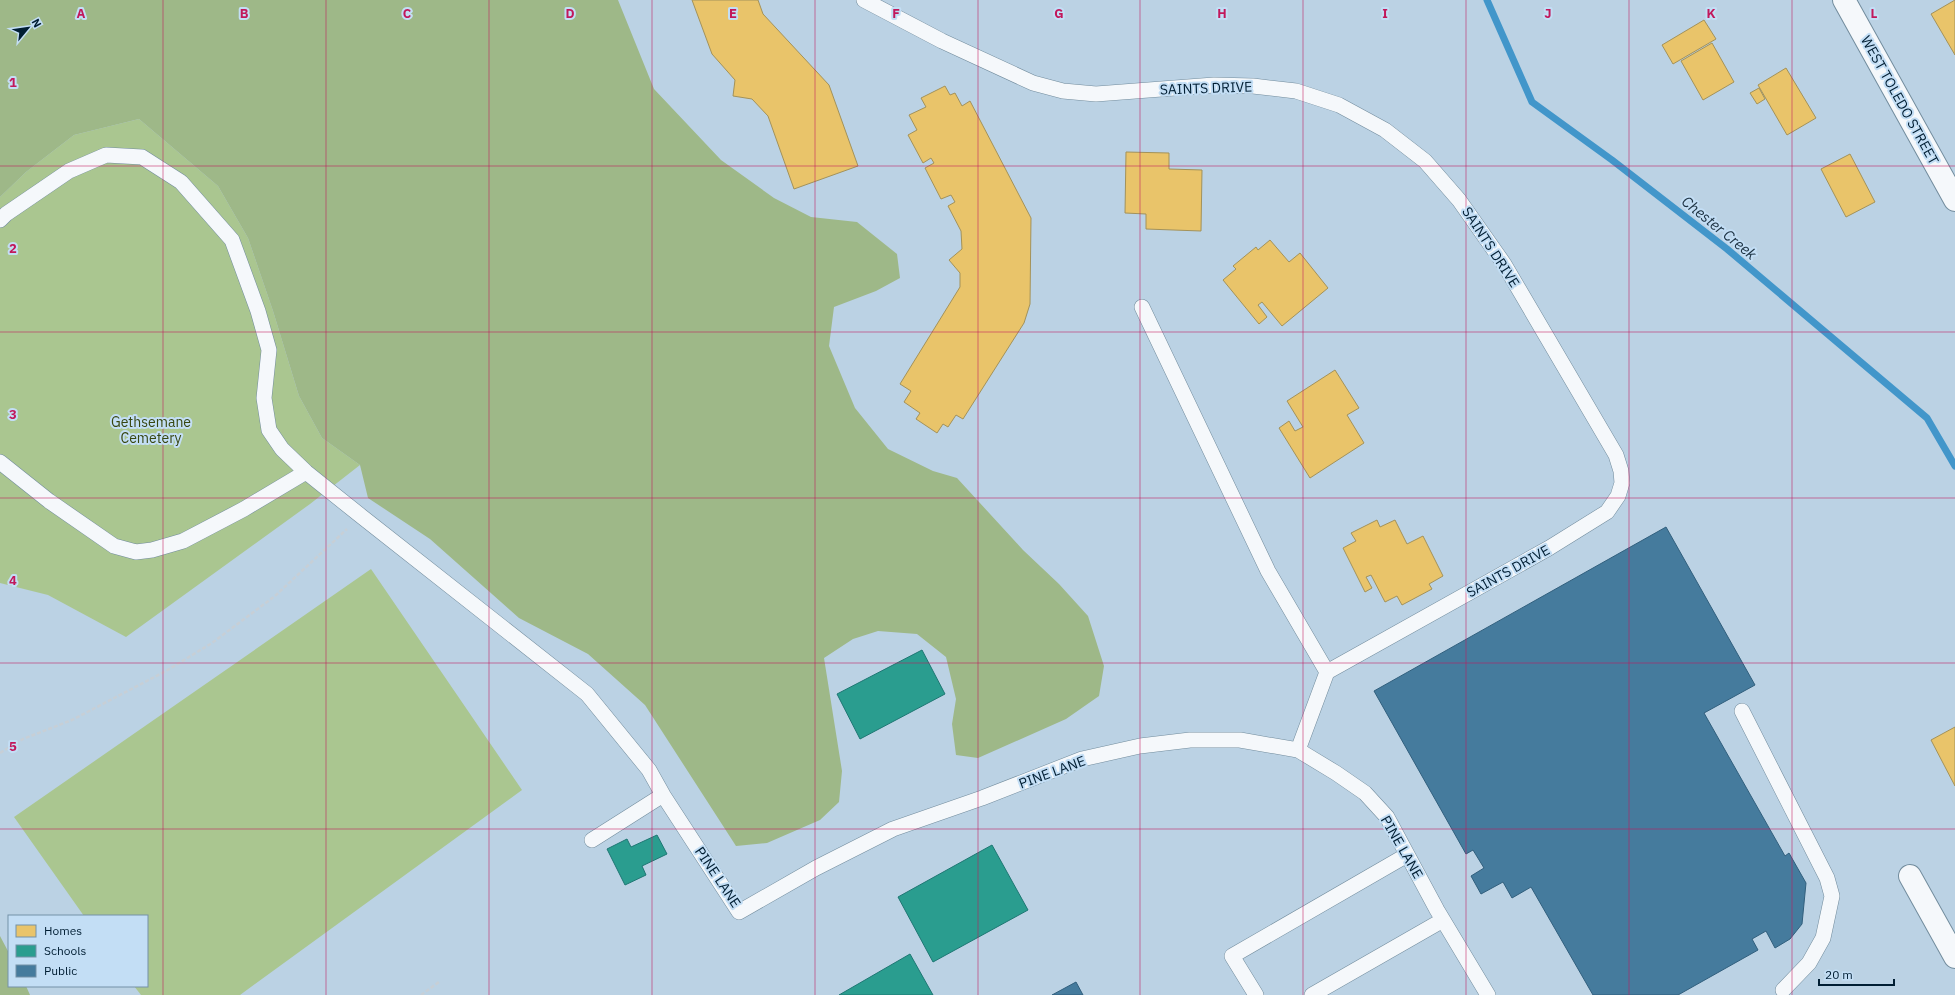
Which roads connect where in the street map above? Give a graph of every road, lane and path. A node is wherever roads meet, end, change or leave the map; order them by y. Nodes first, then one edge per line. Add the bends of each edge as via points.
1 (864, 0) edge
2 (1844, 0) edge
3 (1955, 200) edge
4 (0, 220) edge
5 (1142, 307) dead end
6 (0, 462) edge
7 (306, 472) junction
8 (361, 516) junction
9 (1327, 672) junction
10 (1742, 711) dead end
11 (1298, 750) junction
12 (0, 753) edge
13 (663, 795) junction
14 (592, 840) dead end
15 (1407, 855) junction
16 (1910, 876) dead end
17 (1443, 920) junction
18 (1955, 957) edge
19 (439, 982) dead end
20 (1784, 990) dead end
21 (1481, 993) edge
22 (421, 995) edge
23 (1256, 995) edge
24 (1312, 995) edge

1 - 9 lane, SAINTS DRIVE via 992,65 1033,83 1063,91 1096,94 1214,85 1253,86 1296,92 1338,105 1385,130 1425,161 1460,200 1504,264 1616,455 1622,483 1618,496 1607,512 1549,548
2 - 3 street, WEST TOLEDO STREET
4 - 7 lane via 69,171 106,155 142,157 181,182 232,240 258,311 269,350 264,398 269,430 282,449
5 - 9 lane via 1268,571
6 - 7 lane via 114,546 136,552 183,541
7 - 8 lane
8 - 12 path via 275,596 212,643 166,671 72,720 24,739
8 - 13 lane via 588,694 649,770
9 - 11 lane
10 - 20 lane via 1827,878 1832,896 1823,938 1809,963
11 - 13 lane, PINE LANE via 1240,740 1190,740 1140,746 1082,759 982,798 892,829 739,912
11 - 15 lane, PINE LANE via 1365,793 1387,817
13 - 14 lane
15 - 17 lane, PINE LANE
15 - 23 lane via 1232,956
16 - 18 street
17 - 21 lane, PINE LANE
17 - 24 lane
19 - 22 path

